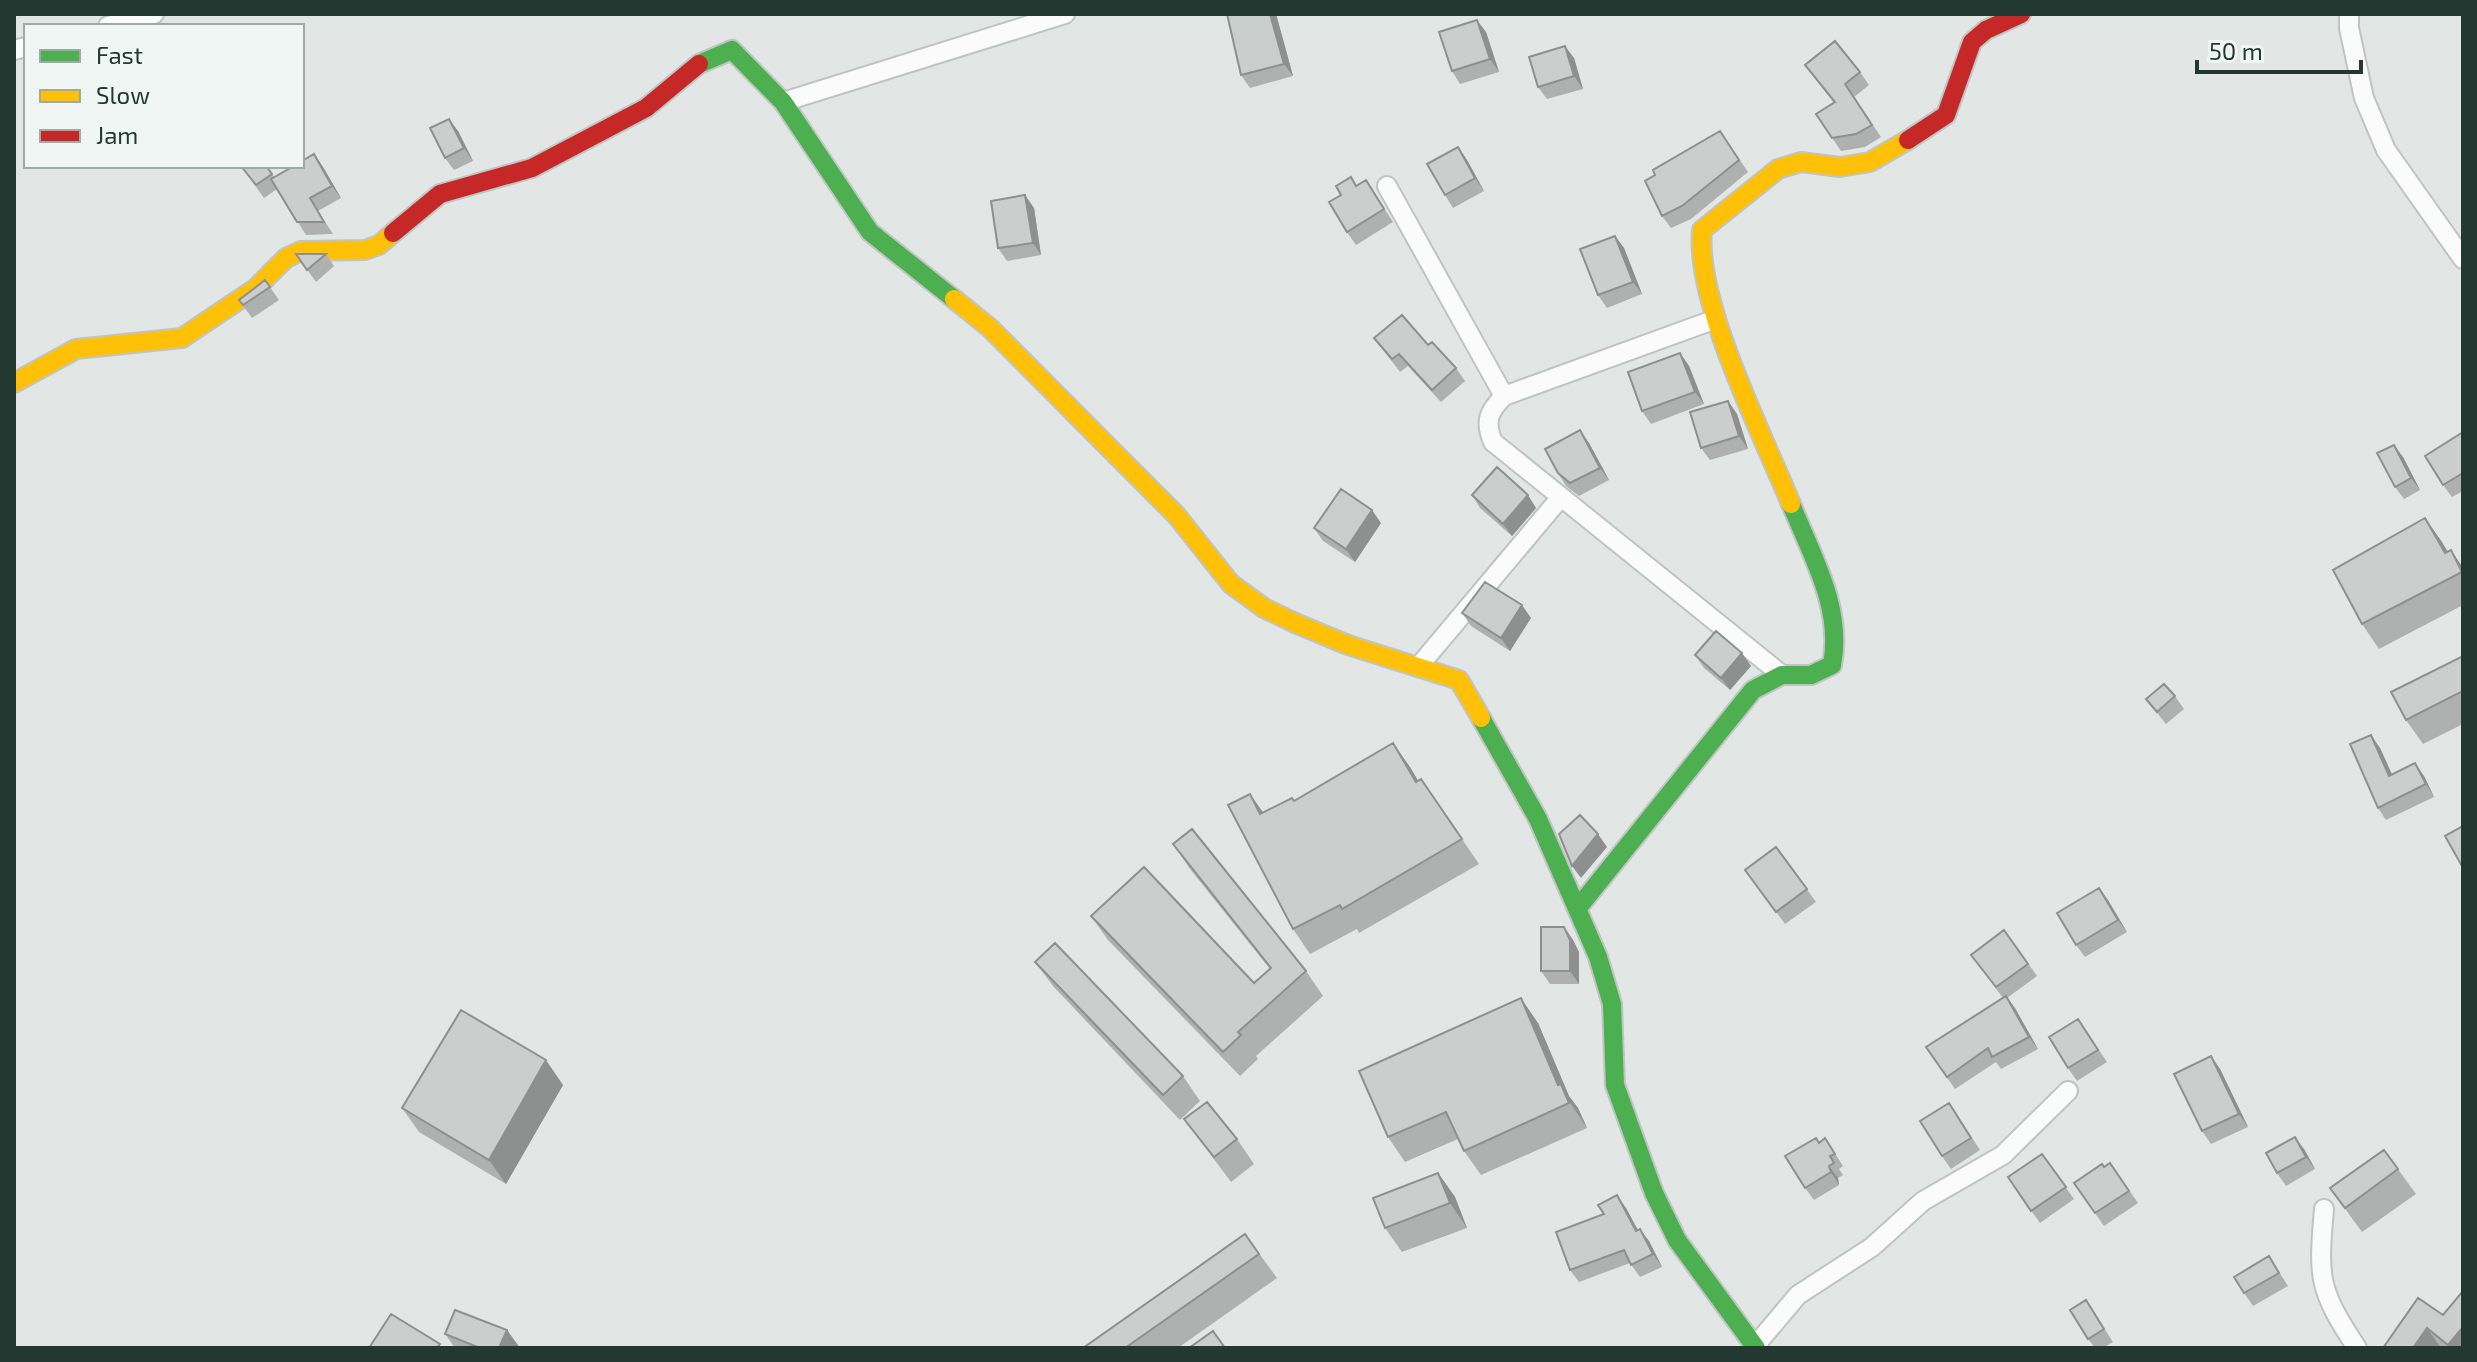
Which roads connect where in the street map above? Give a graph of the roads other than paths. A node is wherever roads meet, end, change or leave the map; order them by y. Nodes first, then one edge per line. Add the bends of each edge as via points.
1 (154, 14) edge
2 (1065, 14) edge
3 (2021, 14) edge
4 (2349, 14) edge
5 (116, 24) edge
6 (783, 102) junction
7 (1387, 186) dead end
8 (2463, 259) edge
9 (1716, 319) junction
10 (14, 383) edge
11 (1504, 396) junction
12 (1561, 497) junction
13 (1419, 666) junction
14 (1782, 675) junction
15 (1577, 909) junction
16 (2068, 1091) dead end
17 (2324, 1209) dead end
18 (1755, 1347) edge
19 (2357, 1348) edge

1 - 5 street
2 - 6 street
3 - 9 street via 1972,42 1946,115 1930,128 1870,162 1840,167 1801,162 1778,169 1702,230 1700,252
4 - 8 street via 2364,98 2386,150
6 - 10 street via 732,50 707,58 646,108 532,168 440,194 379,245 301,251 286,258 255,289 182,338 76,349
6 - 13 street via 870,232 990,328 1177,516 1231,584 1295,623
7 - 11 street
9 - 11 street
9 - 14 street via 1831,604 1837,638 1832,665 1811,675
11 - 12 street via 1490,410 1487,427 1493,442
12 - 13 street
12 - 14 street
13 - 15 street via 1459,680 1538,819
14 - 15 street via 1753,690
15 - 18 street via 1612,1004 1615,1085 1654,1193 1677,1240
16 - 18 street via 2003,1155 1923,1201 1872,1247 1798,1295
17 - 19 street via 2319,1266 2323,1286

